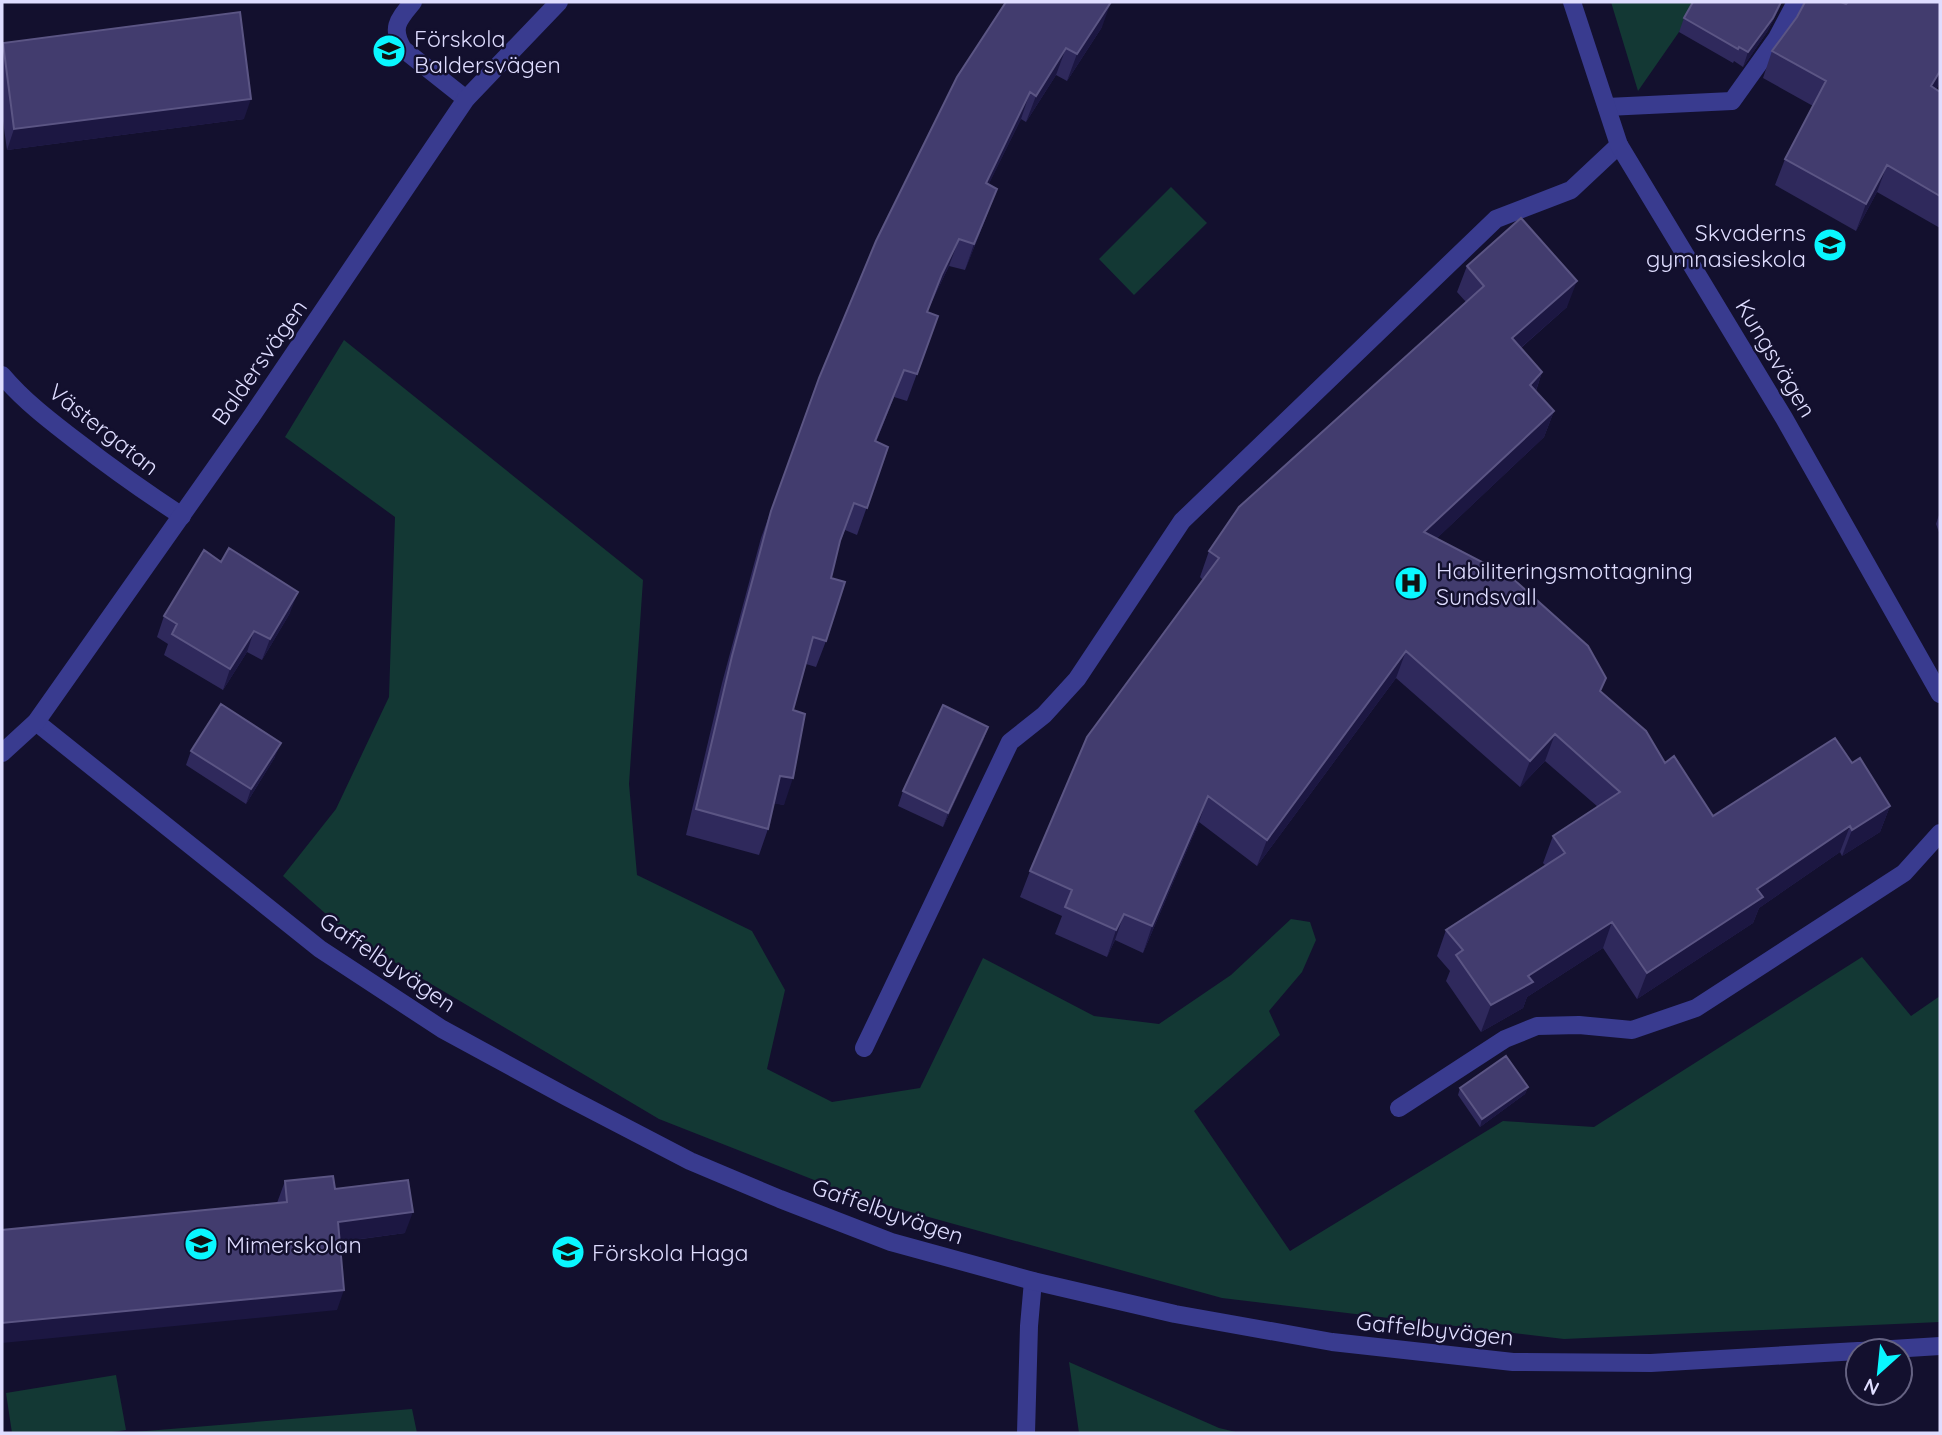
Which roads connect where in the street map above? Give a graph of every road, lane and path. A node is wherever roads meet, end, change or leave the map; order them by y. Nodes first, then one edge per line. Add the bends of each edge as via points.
1 (413, 2) edge
2 (559, 2) edge
3 (1572, 2) edge
4 (1796, 2) edge
5 (466, 99) junction
6 (1607, 107) junction
7 (1619, 145) junction
8 (2, 375) edge
9 (182, 516) junction
10 (1940, 694) edge
11 (37, 722) junction
12 (2, 753) edge
13 (1940, 833) edge
14 (864, 1048) dead end
15 (1399, 1108) dead end
16 (1033, 1281) junction
17 (1940, 1346) edge
18 (1914, 1348) edge
19 (1844, 1352) edge
20 (1026, 1433) edge

1 - 5 street via 398,20 396,37 403,49
2 - 5 street, Baldersvägen
3 - 6 street, Kungsvägen
4 - 6 street via 1777,38 1732,101
5 - 9 street, Baldersvägen
6 - 7 street, Kungsvägen
7 - 10 street, Kungsvägen via 1784,418
7 - 14 street via 1571,190 1496,219 1182,521 1077,679 1044,715 1010,741
8 - 9 street, Västergatan via 57,427
9 - 11 street, Baldersvägen
11 - 12 street, Baldersvägen
11 - 16 street, Gaffelbyvägen via 320,949 442,1029 691,1161 780,1199 891,1242
13 - 15 street via 1904,873 1696,1008 1632,1030 1537,1026 1505,1039
16 - 19 street, Gaffelbyvägen via 1175,1314 1332,1342 1513,1362 1651,1363
16 - 20 street
17 - 18 street, Gaffelbyvägen

